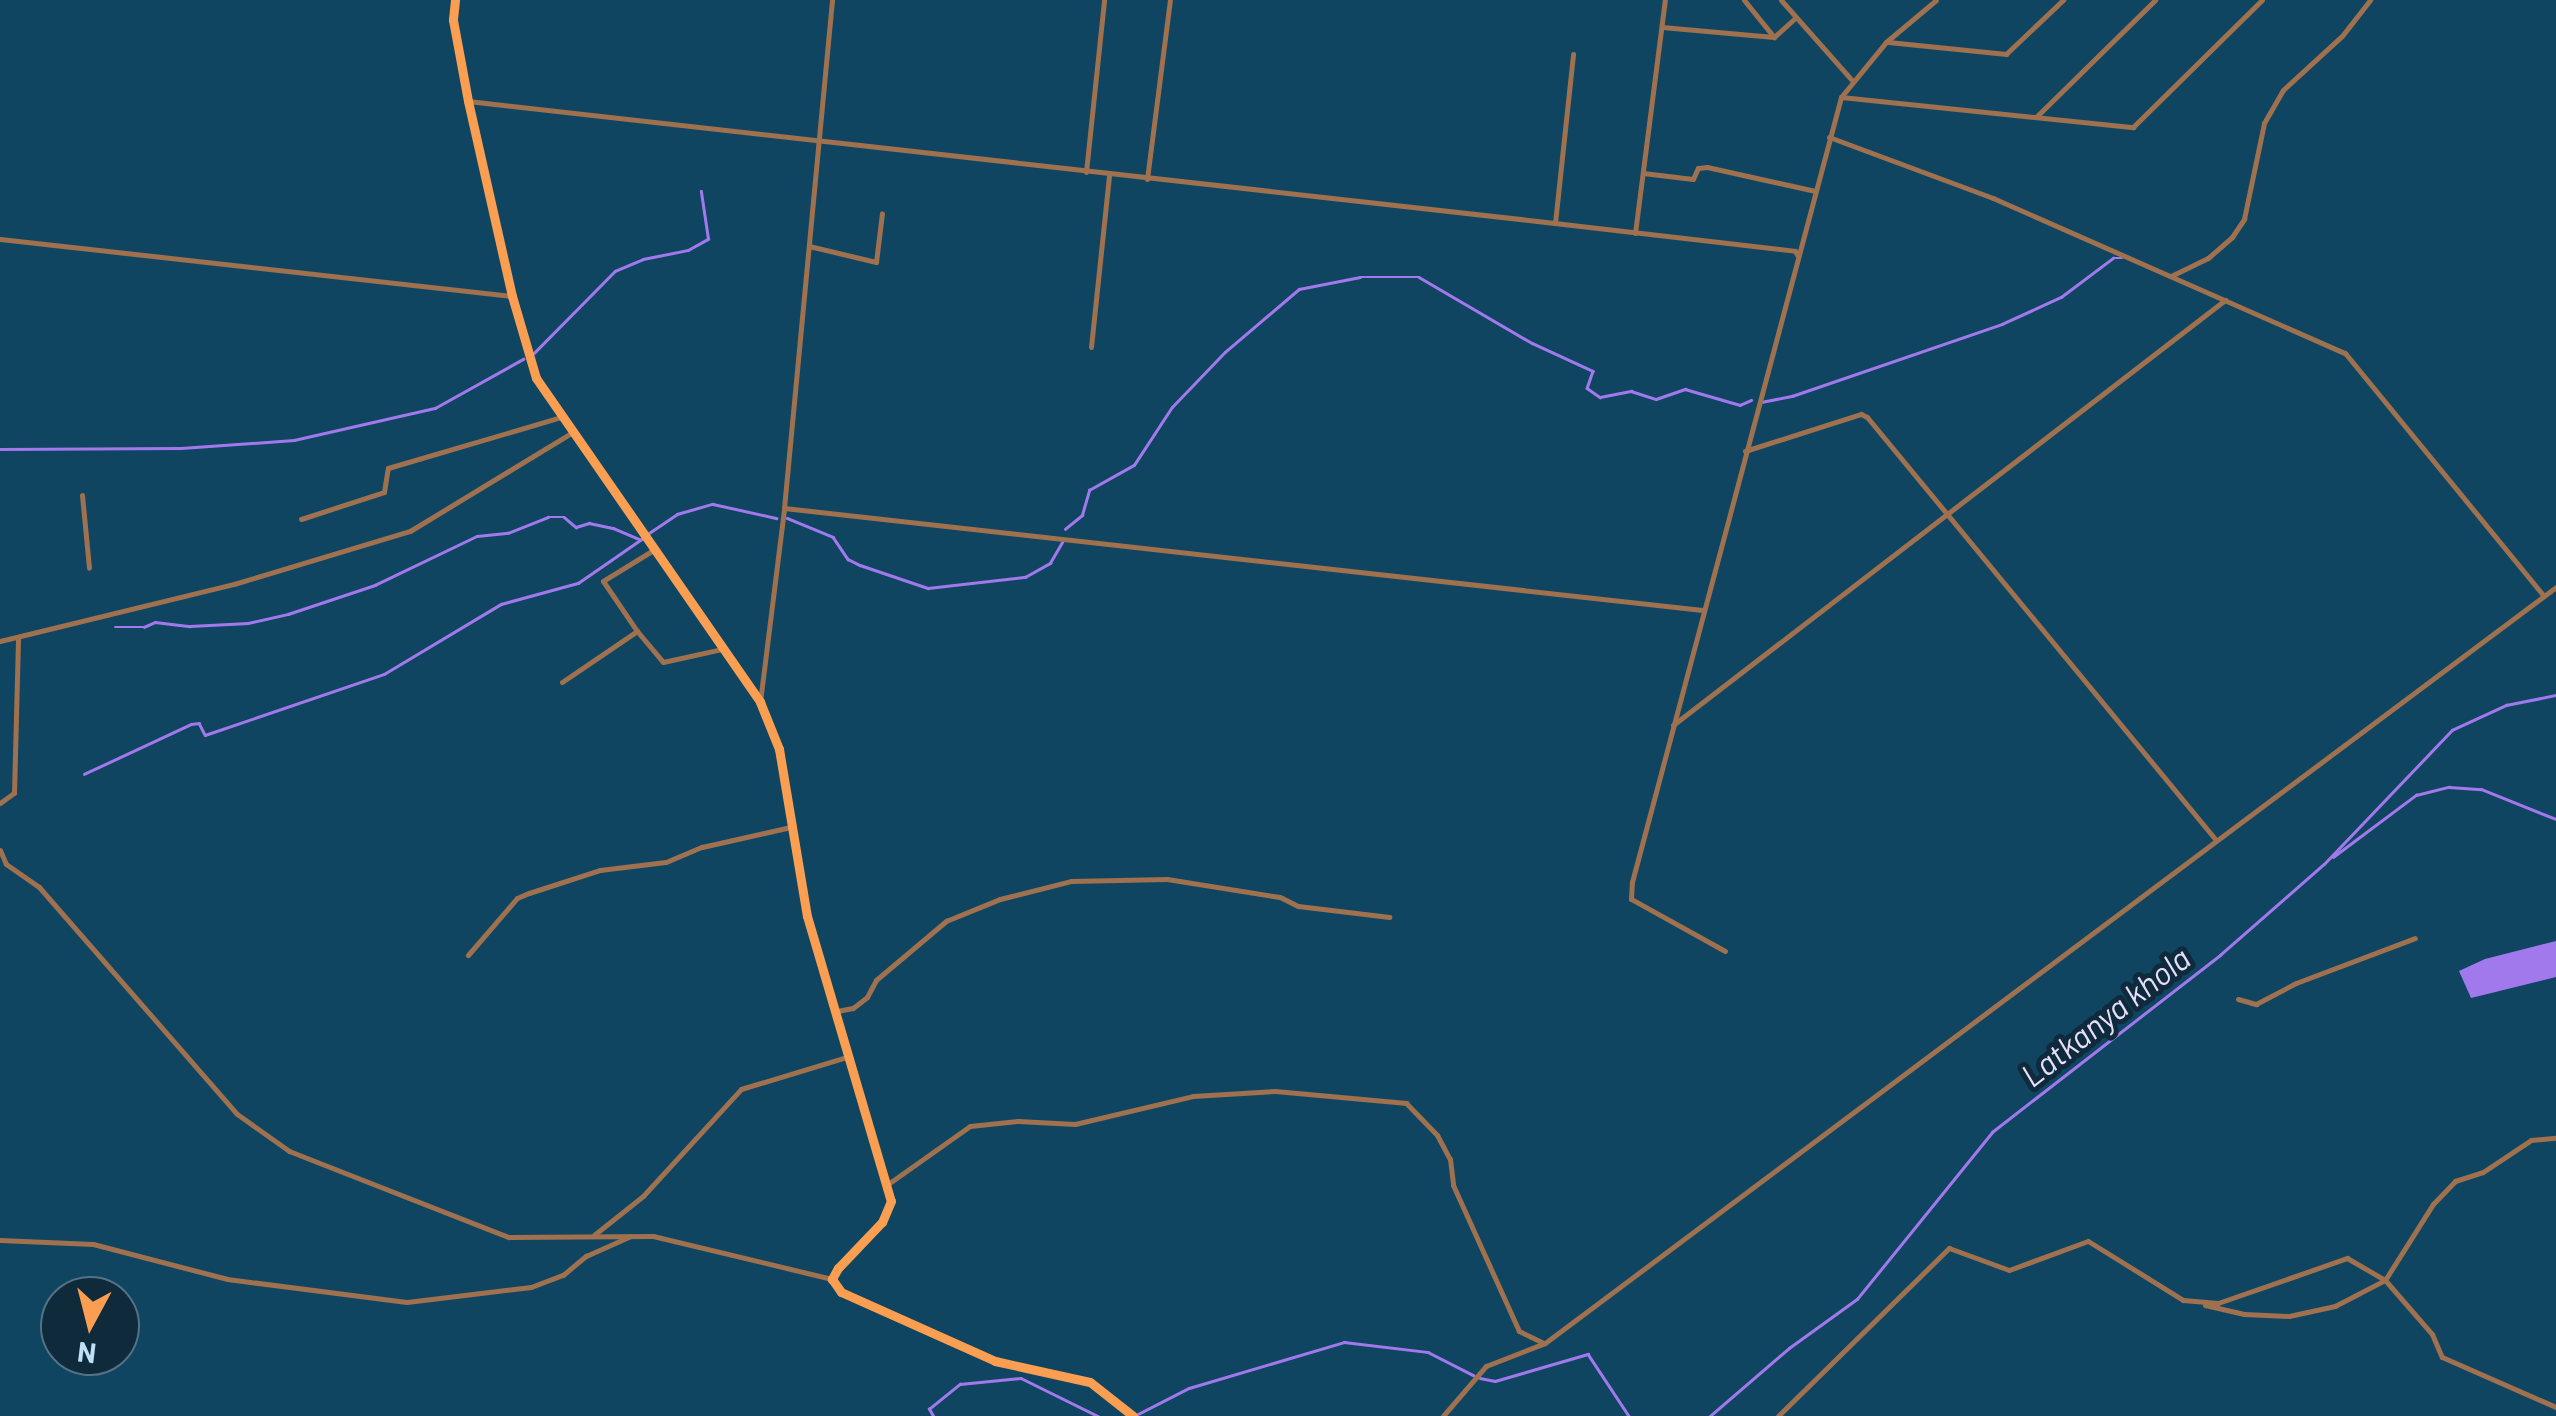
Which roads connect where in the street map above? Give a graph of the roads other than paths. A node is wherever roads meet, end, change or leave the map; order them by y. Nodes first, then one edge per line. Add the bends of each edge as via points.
1 (456, 0) edge
2 (832, 0) edge
3 (1104, 0) edge
4 (1170, 0) edge
5 (1665, 0) edge
6 (1744, 0) edge
7 (1781, 0) edge
8 (1936, 0) edge
9 (2062, 0) edge
10 (2155, 0) edge
11 (2262, 0) edge
12 (2370, 0) edge
13 (1796, 18) junction
14 (1662, 27) junction
15 (1774, 37) junction
16 (1886, 42) junction
17 (1573, 54) dead end
18 (1851, 79) junction
19 (1841, 97) junction
20 (468, 101) junction
21 (2036, 117) junction
22 (1828, 137) junction
23 (818, 144) junction
24 (1086, 172) junction
25 (1643, 173) junction
26 (1109, 175) junction
27 (1147, 179) junction
28 (1816, 191) junction
29 (882, 213) dead end
30 (1555, 223) junction
31 (1636, 233) junction
32 (0, 238) edge
33 (809, 246) junction
34 (1798, 256) junction
35 (2171, 276) junction
36 (512, 296) junction
37 (2225, 300) junction
38 (1091, 347) dead end
39 (560, 417) junction
40 (571, 433) junction
41 (1744, 451) junction
42 (82, 496) dead end
43 (784, 508) junction
44 (1948, 516) junction
45 (301, 519) dead end
46 (649, 541) junction
47 (89, 568) dead end
48 (2556, 587) edge
49 (2544, 596) junction
50 (1702, 610) junction
51 (638, 632) junction
52 (18, 639) junction
53 (0, 641) edge
54 (722, 649) junction
55 (562, 682) dead end
56 (760, 702) junction
57 (1671, 726) junction
58 (0, 803) edge
59 (791, 827) junction
60 (2216, 840) junction
61 (0, 850) edge
62 (1389, 917) dead end
63 (2415, 938) dead end
64 (1725, 951) dead end
65 (468, 955) dead end
66 (2238, 999) dead end
67 (834, 1011) junction
68 (849, 1056) junction
69 (2556, 1138) edge
70 (888, 1184) junction
71 (594, 1235) junction
72 (631, 1236) junction
73 (0, 1240) edge
74 (832, 1279) junction
75 (2385, 1280) junction
76 (2182, 1300) junction
77 (1545, 1343) junction
78 (2556, 1407) edge
79 (1132, 1416) edge
80 (1443, 1416) edge
81 (1778, 1416) edge

1 - 20 main road
2 - 23 street
3 - 24 street
4 - 27 street
5 - 14 street
6 - 15 street
7 - 13 street
8 - 16 street
9 - 16 street via 2006,54
10 - 21 street
11 - 21 street via 2138,125
12 - 35 street via 2283,90 2264,123 2244,219 2232,237
13 - 15 street
13 - 18 street
14 - 15 street
14 - 25 street
16 - 18 street
17 - 30 street
18 - 19 street
19 - 21 street
19 - 22 street
20 - 23 street
20 - 36 main road
22 - 28 street
22 - 35 street via 1992,198
23 - 24 street
23 - 33 street
24 - 26 street
25 - 28 street via 1693,178 1707,167
25 - 31 street
26 - 27 street
26 - 38 street
27 - 30 street
28 - 34 street
29 - 33 street via 876,262
30 - 31 street
31 - 34 street
32 - 36 street
33 - 43 street
34 - 41 street
35 - 37 street
36 - 39 main road via 536,378
37 - 44 street
37 - 49 street via 2345,353
39 - 40 main road
39 - 45 street via 388,468 384,492
40 - 46 main road
40 - 52 street via 410,530
41 - 44 street via 1861,414
41 - 50 street
42 - 47 street
43 - 50 street
43 - 56 street
44 - 57 street
44 - 60 street
46 - 51 street via 604,581
46 - 54 main road
48 - 49 street
49 - 60 street
50 - 57 street
51 - 54 street via 663,662
51 - 55 street
52 - 53 street
52 - 58 street via 14,793
54 - 56 main road
56 - 59 main road via 779,748
57 - 64 street via 1631,899
59 - 65 street via 529,892
59 - 67 main road
60 - 77 street
61 - 71 street via 237,1114 289,1150 509,1237
62 - 67 street via 1167,880 1071,881 946,921 899,958 853,1008
63 - 66 street via 2256,1004
67 - 68 main road
68 - 70 main road
68 - 71 street via 741,1089 643,1196
69 - 75 street via 2530,1140 2482,1172 2454,1181
70 - 74 main road via 891,1201 882,1222
70 - 77 street via 970,1126 1076,1124 1193,1096 1275,1091 1406,1103 1450,1159 1452,1184 1519,1331
71 - 72 street
72 - 73 street via 531,1287 407,1302 227,1279 93,1244
72 - 74 street
74 - 79 main road via 841,1292 995,1361 1090,1382
75 - 76 street via 2335,1306 2288,1316
75 - 76 street via 2347,1258 2218,1303
75 - 78 street via 2432,1334 2442,1357
76 - 81 street via 2088,1241 2009,1270 1949,1248
77 - 80 street via 1486,1366

